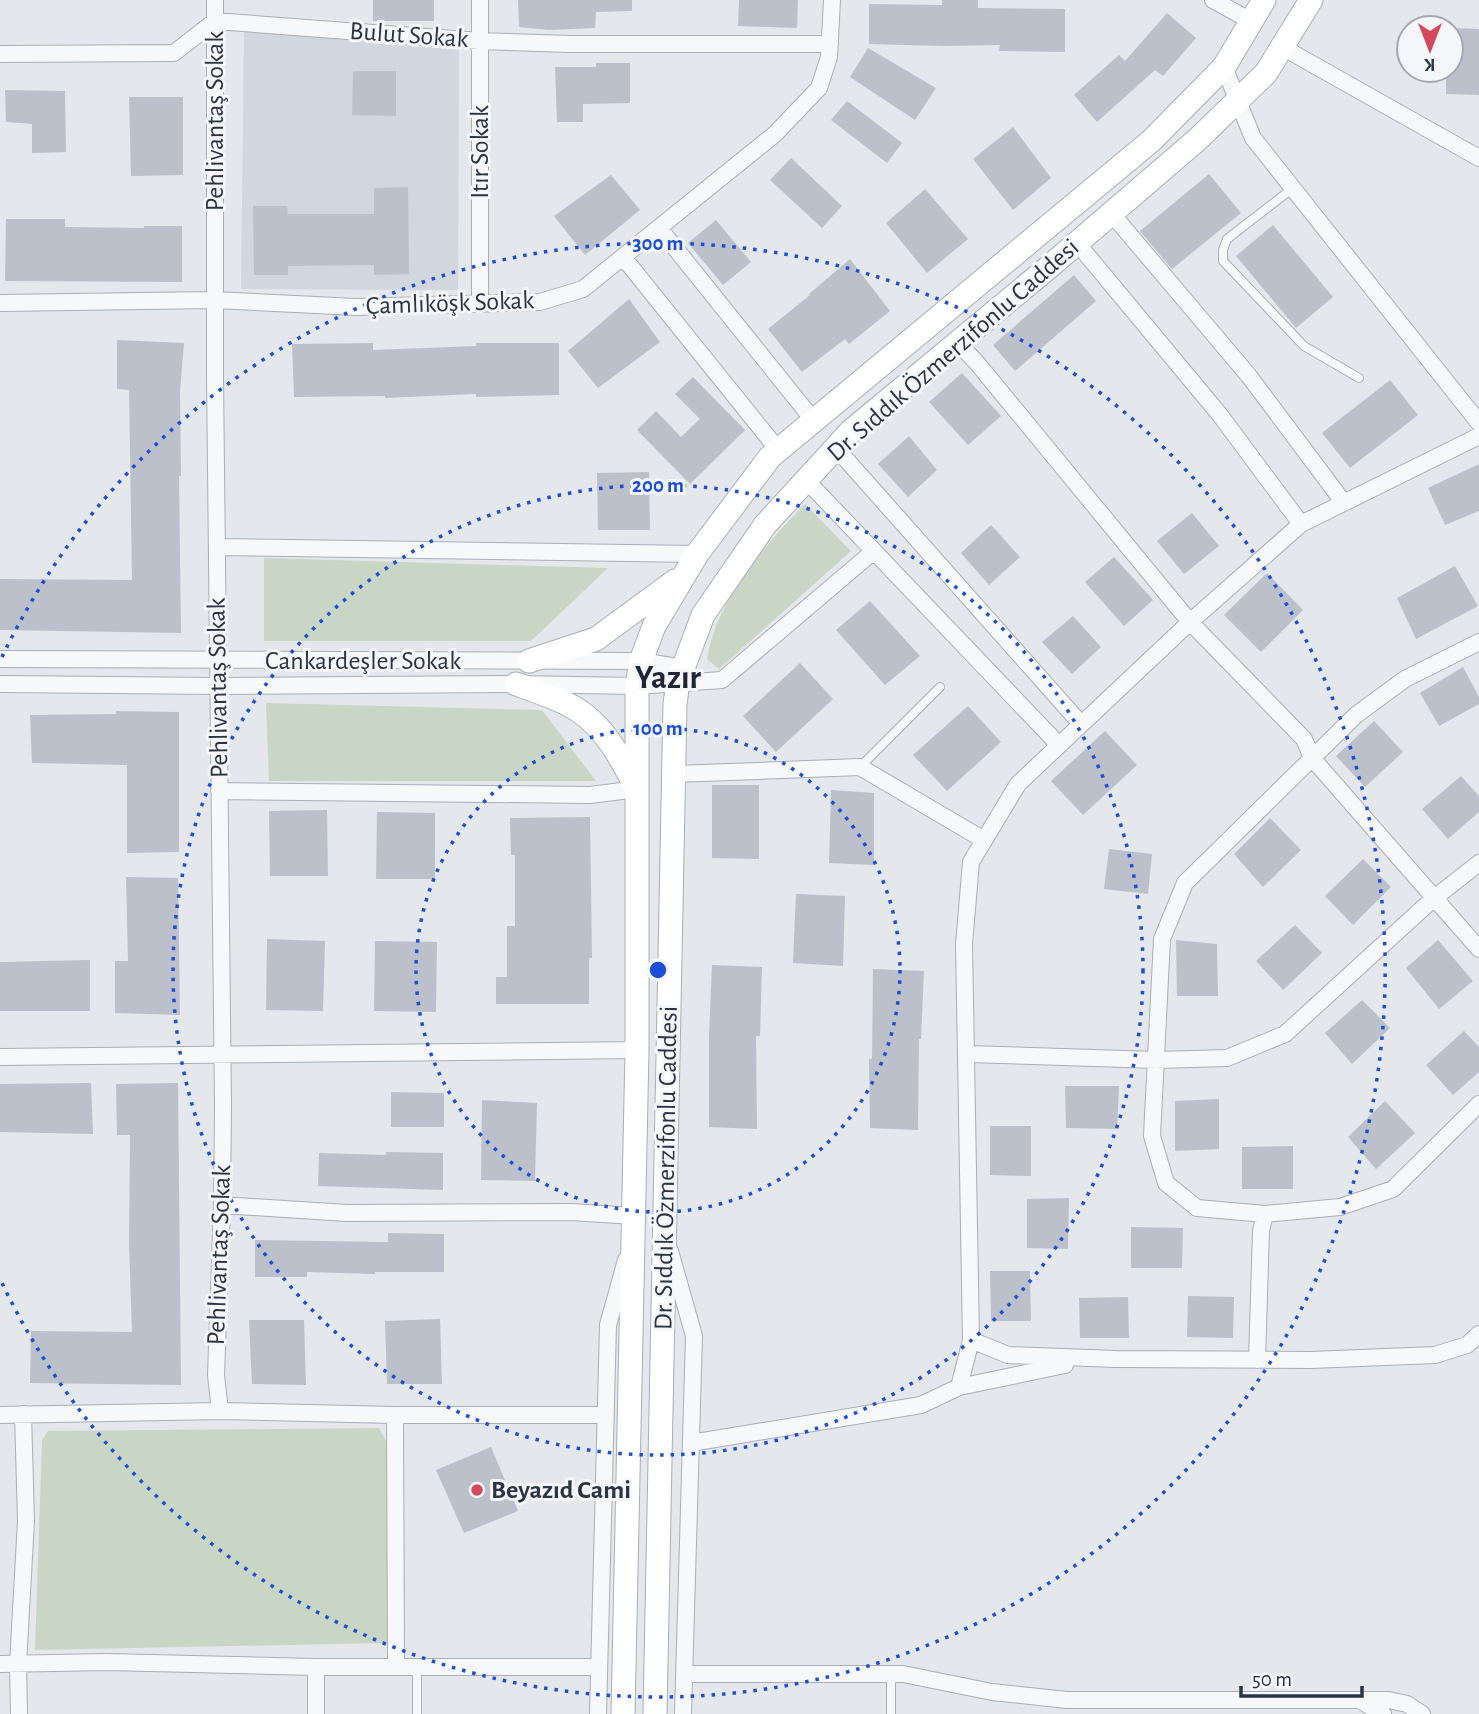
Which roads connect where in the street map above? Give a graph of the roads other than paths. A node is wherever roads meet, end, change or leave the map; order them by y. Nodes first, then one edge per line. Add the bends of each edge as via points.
1 (215, 0) edge
2 (480, 0) edge
3 (832, 0) edge
4 (1213, 0) edge
5 (1264, 0) edge
6 (1311, 0) edge
7 (215, 21) junction
8 (1251, 22) junction
9 (480, 41) junction
10 (830, 44) junction
11 (1282, 47) junction
12 (0, 54) edge
13 (1224, 67) junction
14 (1237, 101) junction
15 (1474, 155) edge
16 (1479, 174) edge
17 (1293, 188) junction
18 (1112, 214) junction
19 (659, 228) junction
20 (1077, 243) junction
21 (623, 257) junction
22 (215, 300) junction
23 (0, 303) edge
24 (480, 304) junction
25 (957, 343) junction
26 (1359, 378) dead end
27 (814, 421) junction
28 (1479, 424) edge
29 (1479, 436) edge
30 (836, 448) junction
31 (779, 451) junction
32 (807, 480) junction
33 (1344, 503) junction
34 (1301, 524) junction
35 (217, 547) junction
36 (874, 551) junction
37 (692, 563) junction
38 (1190, 622) junction
39 (1479, 642) edge
40 (0, 659) edge
41 (218, 660) junction
42 (529, 662) junction
43 (641, 662) junction
44 (681, 675) junction
45 (0, 684) edge
46 (516, 684) junction
47 (218, 686) junction
48 (636, 686) junction
49 (940, 687) dead end
50 (1081, 724) junction
51 (1059, 745) junction
52 (1312, 758) junction
53 (860, 767) junction
54 (675, 774) junction
55 (638, 789) junction
56 (219, 791) junction
57 (984, 840) junction
58 (1479, 863) edge
59 (1433, 899) junction
60 (1479, 949) edge
61 (637, 1050) junction
62 (967, 1054) junction
63 (222, 1055) junction
64 (0, 1057) edge
65 (1156, 1060) junction
66 (1479, 1104) edge
67 (222, 1205) junction
68 (1265, 1214) junction
69 (634, 1225) junction
70 (665, 1233) junction
71 (1479, 1334) edge
72 (971, 1340) junction
73 (1116, 1359) junction
74 (1256, 1360) junction
75 (959, 1387) junction
76 (220, 1411) junction
77 (23, 1414) junction
78 (0, 1415) edge
79 (395, 1415) junction
80 (606, 1415) junction
81 (691, 1443) junction
82 (0, 1664) edge
83 (18, 1664) junction
84 (397, 1666) junction
85 (417, 1666) junction
86 (316, 1667) junction
87 (599, 1667) junction
88 (684, 1674) junction
89 (891, 1674) junction
90 (1359, 1700) junction
91 (19, 1714) edge
92 (316, 1714) edge
93 (417, 1714) edge
94 (598, 1714) edge
95 (623, 1714) edge
96 (655, 1714) edge
97 (683, 1714) edge
98 (891, 1714) edge
99 (1383, 1714) edge
100 (1422, 1714) edge

1 - 7 street, Pehlivantaş Sokak
2 - 9 street, Itır Sokak
3 - 10 street, Çamlıköşk Sokak
4 - 8 street
5 - 8 main road, Dr. Sıddık Özmerzifonlu Caddesi
6 - 11 main road, Dr. Sıddık Özmerzifonlu Caddesi
7 - 9 street, Bulut Sokak
7 - 12 street via 174,53
7 - 22 street, Pehlivantaş Sokak
8 - 13 main road, Dr. Sıddık Özmerzifonlu Caddesi
9 - 10 street, Bulut Sokak
9 - 24 street, Itır Sokak
10 - 19 street, Çamlıköşk Sokak via 819,88 775,134
11 - 14 main road, Dr. Sıddık Özmerzifonlu Caddesi via 1266,73
11 - 15 street
13 - 14 street
13 - 27 main road, Dr. Sıddık Özmerzifonlu Caddesi via 1151,141
14 - 17 street via 1253,138
14 - 18 main road, Dr. Sıddık Özmerzifonlu Caddesi
15 - 16 street
17 - 26 lane via 1227,239 1223,261 1304,346
17 - 28 street
18 - 20 main road, Dr. Sıddık Özmerzifonlu Caddesi
18 - 33 street via 1249,376
19 - 21 street, Çamlıköşk Sokak
19 - 27 street
20 - 25 main road, Dr. Sıddık Özmerzifonlu Caddesi
20 - 34 street via 1220,415
21 - 24 street, Çamlıköşk Sokak via 583,289 540,302
21 - 31 street
22 - 23 street, Çamlıköşk Sokak
22 - 24 street, Çamlıköşk Sokak via 356,307
22 - 35 street, Pehlivantaş Sokak
25 - 30 main road, Dr. Sıddık Özmerzifonlu Caddesi
25 - 38 street
27 - 31 main road, Dr. Sıddık Özmerzifonlu Caddesi
29 - 33 street
30 - 32 main road, Dr. Sıddık Özmerzifonlu Caddesi
30 - 50 street
31 - 37 main road, Dr. Sıddık Özmerzifonlu Caddesi
32 - 36 street
32 - 44 main road, Dr. Sıddık Özmerzifonlu Caddesi via 765,525 703,615
33 - 34 street
34 - 38 street
35 - 37 street
35 - 41 street, Pehlivantaş Sokak
36 - 44 street via 722,680
36 - 51 street
37 - 42 main road via 596,639
37 - 43 main road, Dr. Sıddık Özmerzifonlu Caddesi via 654,626
38 - 50 street
38 - 52 street via 1304,739
39 - 52 street via 1405,679 1356,715
40 - 41 street, Cankardeşler Sokak
41 - 42 street, Cankardeşler Sokak
41 - 47 street, Pehlivantaş Sokak
42 - 43 street, Cankardeşler Sokak
43 - 44 street, Cankardeşler Sokak
43 - 48 main road, Dr. Sıddık Özmerzifonlu Caddesi
44 - 48 street, Cankardeşler Sokak
44 - 54 main road, Dr. Sıddık Özmerzifonlu Caddesi via 675,704
45 - 47 street, Cankardeşler Sokak
46 - 47 street, Cankardeşler Sokak
46 - 48 street, Cankardeşler Sokak
46 - 55 main road via 570,705 597,725
47 - 56 street, Pehlivantaş Sokak
48 - 55 main road, Dr. Sıddık Özmerzifonlu Caddesi
49 - 53 lane
50 - 51 street
51 - 57 street via 1018,784
52 - 59 street
52 - 65 street via 1185,883 1162,939
53 - 54 street
53 - 57 street
54 - 70 main road, Dr. Sıddık Özmerzifonlu Caddesi
55 - 56 street via 590,795
55 - 61 main road, Dr. Sıddık Özmerzifonlu Caddesi
56 - 63 street, Pehlivantaş Sokak
57 - 62 street via 971,862 964,944
58 - 59 street
59 - 60 street
59 - 65 street via 1285,1034 1227,1058
61 - 63 street
61 - 69 main road, Dr. Sıddık Özmerzifonlu Caddesi
62 - 65 street
62 - 72 street
63 - 64 street
63 - 67 street, Pehlivantaş Sokak
65 - 68 street via 1152,1136 1166,1183 1197,1208
66 - 68 street via 1393,1189 1340,1207
67 - 69 street via 347,1213 570,1212
67 - 76 street, Pehlivantaş Sokak via 216,1375
68 - 74 street
69 - 80 street via 608,1325
69 - 95 main road, Dr. Sıddık Özmerzifonlu Caddesi
70 - 81 street via 694,1336
70 - 96 main road, Dr. Sıddık Özmerzifonlu Caddesi
71 - 74 street via 1467,1345 1435,1354
72 - 73 street via 1008,1355
72 - 75 street
73 - 74 street
73 - 75 street via 1054,1366
75 - 81 street via 921,1405
76 - 77 street
76 - 79 street
77 - 78 street
77 - 83 street via 26,1521
79 - 80 street
79 - 84 street
80 - 87 street
81 - 88 street
82 - 83 street
83 - 86 street
83 - 91 street
84 - 85 street
84 - 86 street
85 - 87 street
85 - 93 lane
86 - 92 street
87 - 94 street
88 - 89 street
88 - 97 street
89 - 90 street via 1067,1700
89 - 98 lane
90 - 99 street
90 - 100 street via 1407,1704

